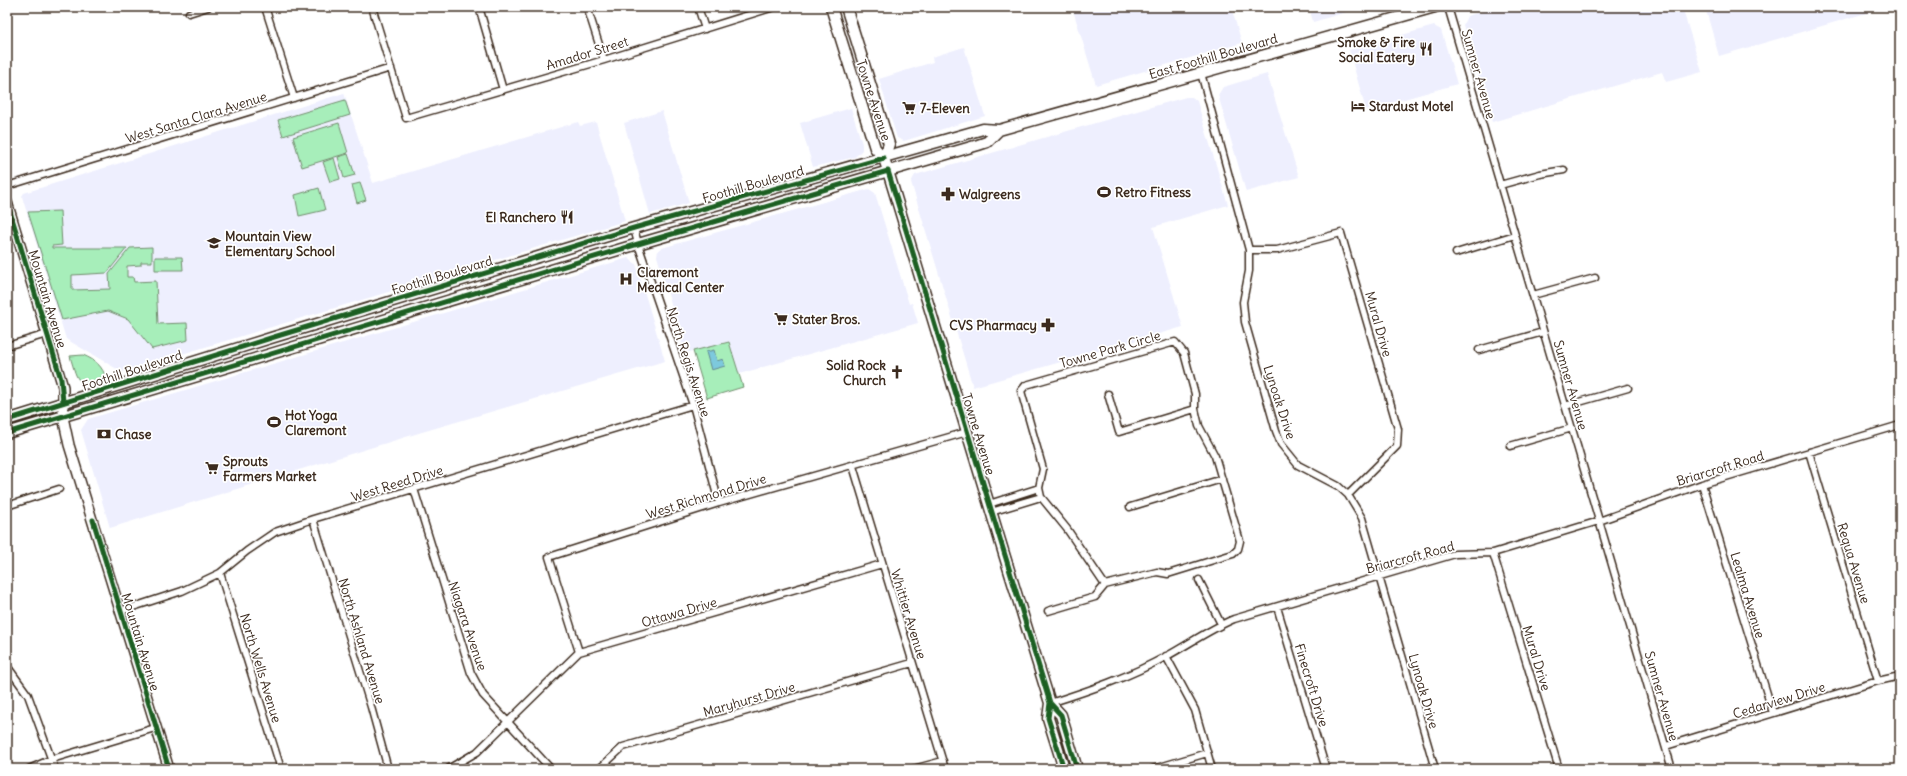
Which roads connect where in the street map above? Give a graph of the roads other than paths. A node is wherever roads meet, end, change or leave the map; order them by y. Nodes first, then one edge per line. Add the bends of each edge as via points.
1 (208, 7) edge
2 (265, 7) edge
3 (372, 7) edge
4 (479, 7) edge
5 (587, 7) edge
6 (698, 7) edge
7 (774, 7) edge
8 (831, 7) edge
9 (846, 7) edge
10 (1435, 7) edge
11 (1448, 7) edge
12 (189, 13) dead end
13 (705, 29) junction
14 (604, 60) junction
15 (390, 68) junction
16 (1201, 74) junction
17 (503, 90) junction
18 (294, 98) junction
19 (999, 130) junction
20 (884, 158) junction
21 (1564, 170) dead end
22 (888, 171) junction
23 (1500, 185) junction
24 (7, 186) edge
25 (7, 202) edge
26 (634, 228) junction
27 (1515, 235) junction
28 (638, 244) junction
29 (1249, 250) junction
30 (1456, 253) dead end
31 (1595, 278) dead end
32 (1533, 295) junction
33 (1543, 332) junction
34 (47, 334) junction
35 (7, 346) edge
36 (1479, 350) dead end
37 (1628, 388) dead end
38 (1108, 394) dead end
39 (63, 402) junction
40 (692, 405) junction
41 (1565, 406) junction
42 (1195, 409) junction
43 (63, 417) junction
44 (7, 420) edge
45 (1900, 425) edge
46 (1572, 428) junction
47 (967, 432) junction
48 (7, 433) edge
49 (1510, 446) dead end
50 (1809, 452) junction
51 (853, 466) junction
52 (1222, 479) junction
53 (1702, 484) junction
54 (1040, 488) junction
55 (59, 489) dead end
56 (414, 489) junction
57 (1348, 495) junction
58 (1041, 497) junction
59 (719, 503) junction
60 (7, 506) edge
61 (1130, 507) dead end
62 (990, 508) junction
63 (313, 519) junction
64 (1599, 521) junction
65 (1493, 553) junction
66 (882, 564) junction
67 (220, 573) junction
68 (1379, 577) junction
69 (1199, 580) dead end
70 (1105, 585) junction
71 (1276, 607) junction
72 (1048, 610) dead end
73 (121, 611) junction
74 (1221, 624) junction
75 (579, 652) junction
76 (1166, 656) junction
77 (912, 663) junction
78 (7, 666) edge
79 (1900, 676) edge
80 (1878, 681) junction
81 (1050, 703) junction
82 (1773, 713) junction
83 (506, 722) junction
84 (156, 728) junction
85 (1666, 746) junction
86 (1207, 752) junction
87 (52, 759) junction
88 (943, 761) junction
89 (29, 769) edge
90 (55, 769) edge
91 (169, 769) edge
92 (281, 769) edge
93 (388, 769) edge
94 (448, 769) edge
95 (551, 769) edge
96 (599, 769) edge
97 (914, 769) edge
98 (945, 769) edge
99 (1064, 769) edge
100 (1077, 769) edge
101 (1153, 769) edge
102 (1212, 769) edge
103 (1326, 769) edge
104 (1435, 769) edge
105 (1559, 769) edge
106 (1672, 769) edge

1 - 12 street
2 - 18 street
3 - 15 street
4 - 17 street
5 - 14 street
6 - 13 street
7 - 13 street, Amador Street
8 - 20 main road, Towne Avenue via 875,148
9 - 20 main road via 889,144
10 - 16 main road, East Foothill Boulevard
11 - 23 street, Sumner Avenue
13 - 14 street, Amador Street
14 - 17 street, Amador Street
15 - 17 street, Amador Street via 406,118
15 - 18 street, West Santa Clara Avenue
16 - 19 main road, East Foothill Boulevard
16 - 29 street, Lynoak Drive
18 - 24 street, West Santa Clara Avenue
19 - 20 main road, East Foothill Boulevard via 984,129
19 - 22 main road, East Foothill Boulevard via 987,142
20 - 22 main road, Towne Avenue
20 - 26 main road, Foothill Boulevard
21 - 23 street
22 - 28 main road, Foothill Boulevard
22 - 47 main road, Towne Avenue
23 - 27 street, Sumner Avenue
25 - 34 main road, Mountain Avenue
26 - 28 street, North Regis Avenue
26 - 39 main road, Foothill Boulevard
27 - 30 street
27 - 32 street, Sumner Avenue
28 - 40 street, North Regis Avenue
28 - 43 main road, Foothill Boulevard
29 - 57 street, Lynoak Drive via 1243,302 1245,322 1281,444 1298,465 1329,480
29 - 57 street, Mural Drive via 1277,250 1341,232 1398,429 1397,446
31 - 32 street
32 - 33 street, Sumner Avenue
33 - 36 street
33 - 41 street, Sumner Avenue
34 - 35 street
34 - 39 main road, Mountain Avenue via 62,387
37 - 41 street
38 - 42 street via 1119,432
39 - 43 main road, Mountain Avenue
39 - 44 main road, Foothill Boulevard
40 - 56 street, West Reed Drive
40 - 59 street, North Regis Avenue
41 - 46 street, Sumner Avenue
42 - 52 street, Towne Park Circle via 1199,426 1215,456
42 - 54 street, Towne Park Circle via 1196,394 1184,353 1175,342 1026,385 1021,391 1043,469
43 - 48 main road, Foothill Boulevard
43 - 73 main road, Mountain Avenue via 69,445
45 - 50 street, Briarcroft Road
46 - 49 street
46 - 64 street, Sumner Avenue
47 - 51 street, West Richmond Drive
47 - 62 main road, Towne Avenue
50 - 53 street, Briarcroft Road
50 - 80 street, Requa Avenue
51 - 59 street, West Richmond Drive
51 - 66 street, Whittier Avenue
52 - 61 street
52 - 70 street, Towne Park Circle via 1240,541 1233,554 1168,574 1157,572
53 - 64 street, Briarcroft Road
53 - 82 street, Lealma Avenue
54 - 58 street, Towne Park Circle
54 - 62 street
55 - 60 street
56 - 63 street, West Reed Drive
56 - 83 street, Niagara Avenue via 471,673 483,695
57 - 68 street, Lynoak Drive via 1362,518
58 - 62 street
58 - 70 street via 1067,529
59 - 75 street, West Richmond Drive via 549,556
62 - 81 main road, Towne Avenue
63 - 67 street, West Reed Drive via 275,532 246,551
63 - 93 street, North Ashland Avenue
64 - 65 street, Briarcroft Road
64 - 85 street, Sumner Avenue
65 - 68 street, Briarcroft Road via 1455,554
65 - 105 street, Mural Drive
66 - 75 street, Ottawa Drive
66 - 77 street, Whittier Avenue
67 - 73 street, West Reed Drive via 182,591
67 - 92 street, North Wells Avenue
68 - 71 street, Briarcroft Road
68 - 104 street, Lynoak Drive
69 - 74 street
70 - 72 street via 1095,597
71 - 74 street, Briarcroft Road
71 - 103 street, Finecroft Drive
73 - 84 main road, Mountain Avenue
74 - 76 street, Briarcroft Road
75 - 83 street, Ottawa Drive
76 - 81 street, Briarcroft Road via 1113,682
76 - 86 street via 1195,710
77 - 88 street, Whittier Avenue
77 - 96 street, Maryhurst Drive via 623,747
78 - 87 street via 28,695
79 - 80 street, Cedarview Drive
80 - 82 street, Cedarview Drive
81 - 99 main road, Towne Avenue via 1048,718
81 - 100 main road, Towne Avenue via 1061,715
82 - 85 street, Cedarview Drive
83 - 94 street, Ottawa Drive via 477,752
83 - 95 street, Niagara Avenue
84 - 87 street
84 - 91 main road, Mountain Avenue
85 - 106 street, Sumner Avenue
86 - 101 street
86 - 102 street
87 - 89 street
87 - 90 street
88 - 97 street
88 - 98 street, Whittier Avenue

